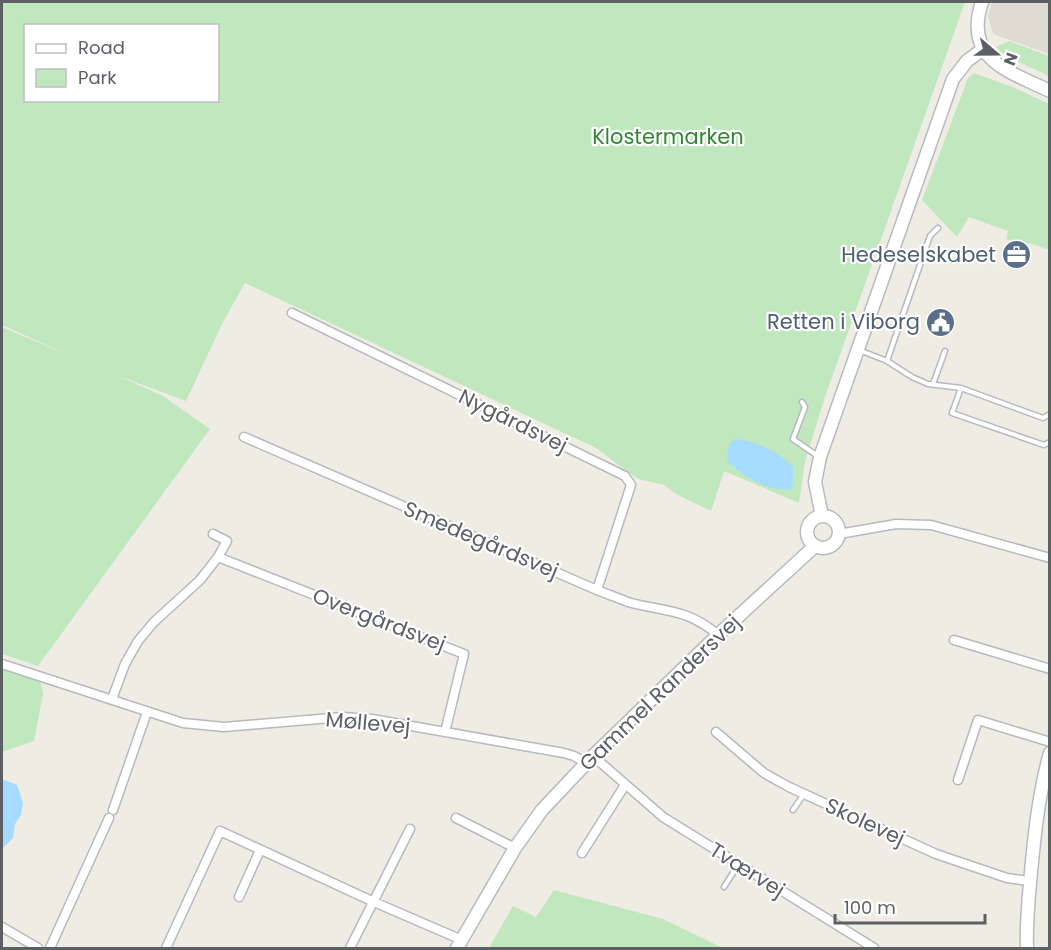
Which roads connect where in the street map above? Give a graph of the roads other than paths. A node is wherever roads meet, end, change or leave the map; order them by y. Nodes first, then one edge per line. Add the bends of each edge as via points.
1 (982, 2) edge
2 (983, 49) junction
3 (1050, 92) edge
4 (938, 228) dead end
5 (292, 313) dead end
6 (858, 350) junction
7 (945, 351) dead end
8 (887, 361) junction
9 (933, 384) junction
10 (961, 388) junction
11 (802, 402) dead end
12 (1050, 414) edge
13 (244, 437) dead end
14 (1050, 442) edge
15 (820, 458) junction
16 (822, 516) junction
17 (213, 534) dead end
18 (839, 534) junction
19 (815, 546) junction
20 (218, 557) junction
21 (1050, 558) edge
22 (597, 591) junction
23 (718, 635) junction
24 (954, 640) dead end
25 (2, 664) edge
26 (1050, 669) edge
27 (112, 699) junction
28 (147, 712) junction
29 (445, 732) junction
30 (716, 732) dead end
31 (1050, 742) edge
32 (1050, 753) edge
33 (589, 760) junction
34 (958, 780) dead end
35 (625, 784) junction
36 (804, 794) junction
37 (793, 810) dead end
38 (456, 818) dead end
39 (410, 829) dead end
40 (515, 848) junction
41 (260, 850) junction
42 (582, 853) dead end
43 (738, 865) junction
44 (1030, 881) junction
45 (724, 888) dead end
46 (239, 897) dead end
47 (374, 902) junction
48 (2, 927) edge
49 (459, 944) edge
50 (38, 948) edge
51 (50, 948) edge
52 (166, 948) edge
53 (350, 948) edge
54 (871, 948) edge
55 (1027, 948) edge

1 - 2 street via 977,25
2 - 3 street via 1001,68
2 - 6 street via 953,79
4 - 8 lane via 930,236
5 - 22 street, Nygårdsvej via 625,476 631,485
6 - 8 lane
6 - 15 street
7 - 9 lane
8 - 9 lane via 912,377
9 - 10 lane
10 - 12 lane via 1043,418
10 - 14 lane via 952,413 1044,445
11 - 15 lane via 805,407 794,439
13 - 22 street, Smedegårdsvej
15 - 16 street via 816,482
16 - 18 street via 834,520
16 - 19 street via 813,519 807,530 808,539
17 - 20 street via 227,540
18 - 19 street via 833,545
18 - 21 street via 896,524 931,525
19 - 23 street, Gammel Randersvej
20 - 27 street via 138,641
20 - 29 street, Overgårdsvej via 464,654
22 - 23 street, Smedegårdsvej via 629,602 670,609 694,618
23 - 33 street, Gammel Randersvej
24 - 26 street
25 - 27 street, Møllevej
27 - 28 street, Møllevej
28 - 29 street, Møllevej via 183,723 224,727 343,717
28 - 51 street via 111,814
29 - 33 street, Møllevej
30 - 36 street, Skolevej via 764,773
31 - 34 street via 978,720
32 - 44 street via 1036,817
33 - 35 street, Tværvej
33 - 40 street, Gammel Randersvej via 542,810
35 - 42 street
35 - 43 street, Tværvej via 663,817
36 - 37 lane
36 - 44 street, Skolevej via 936,854 1007,878
38 - 40 street
39 - 47 street
40 - 49 street, Gammel Randersvej
41 - 46 street
41 - 47 street
41 - 52 street via 220,831
43 - 45 lane
43 - 54 street, Tværvej
44 - 55 street
47 - 49 street
47 - 53 street
48 - 50 street

